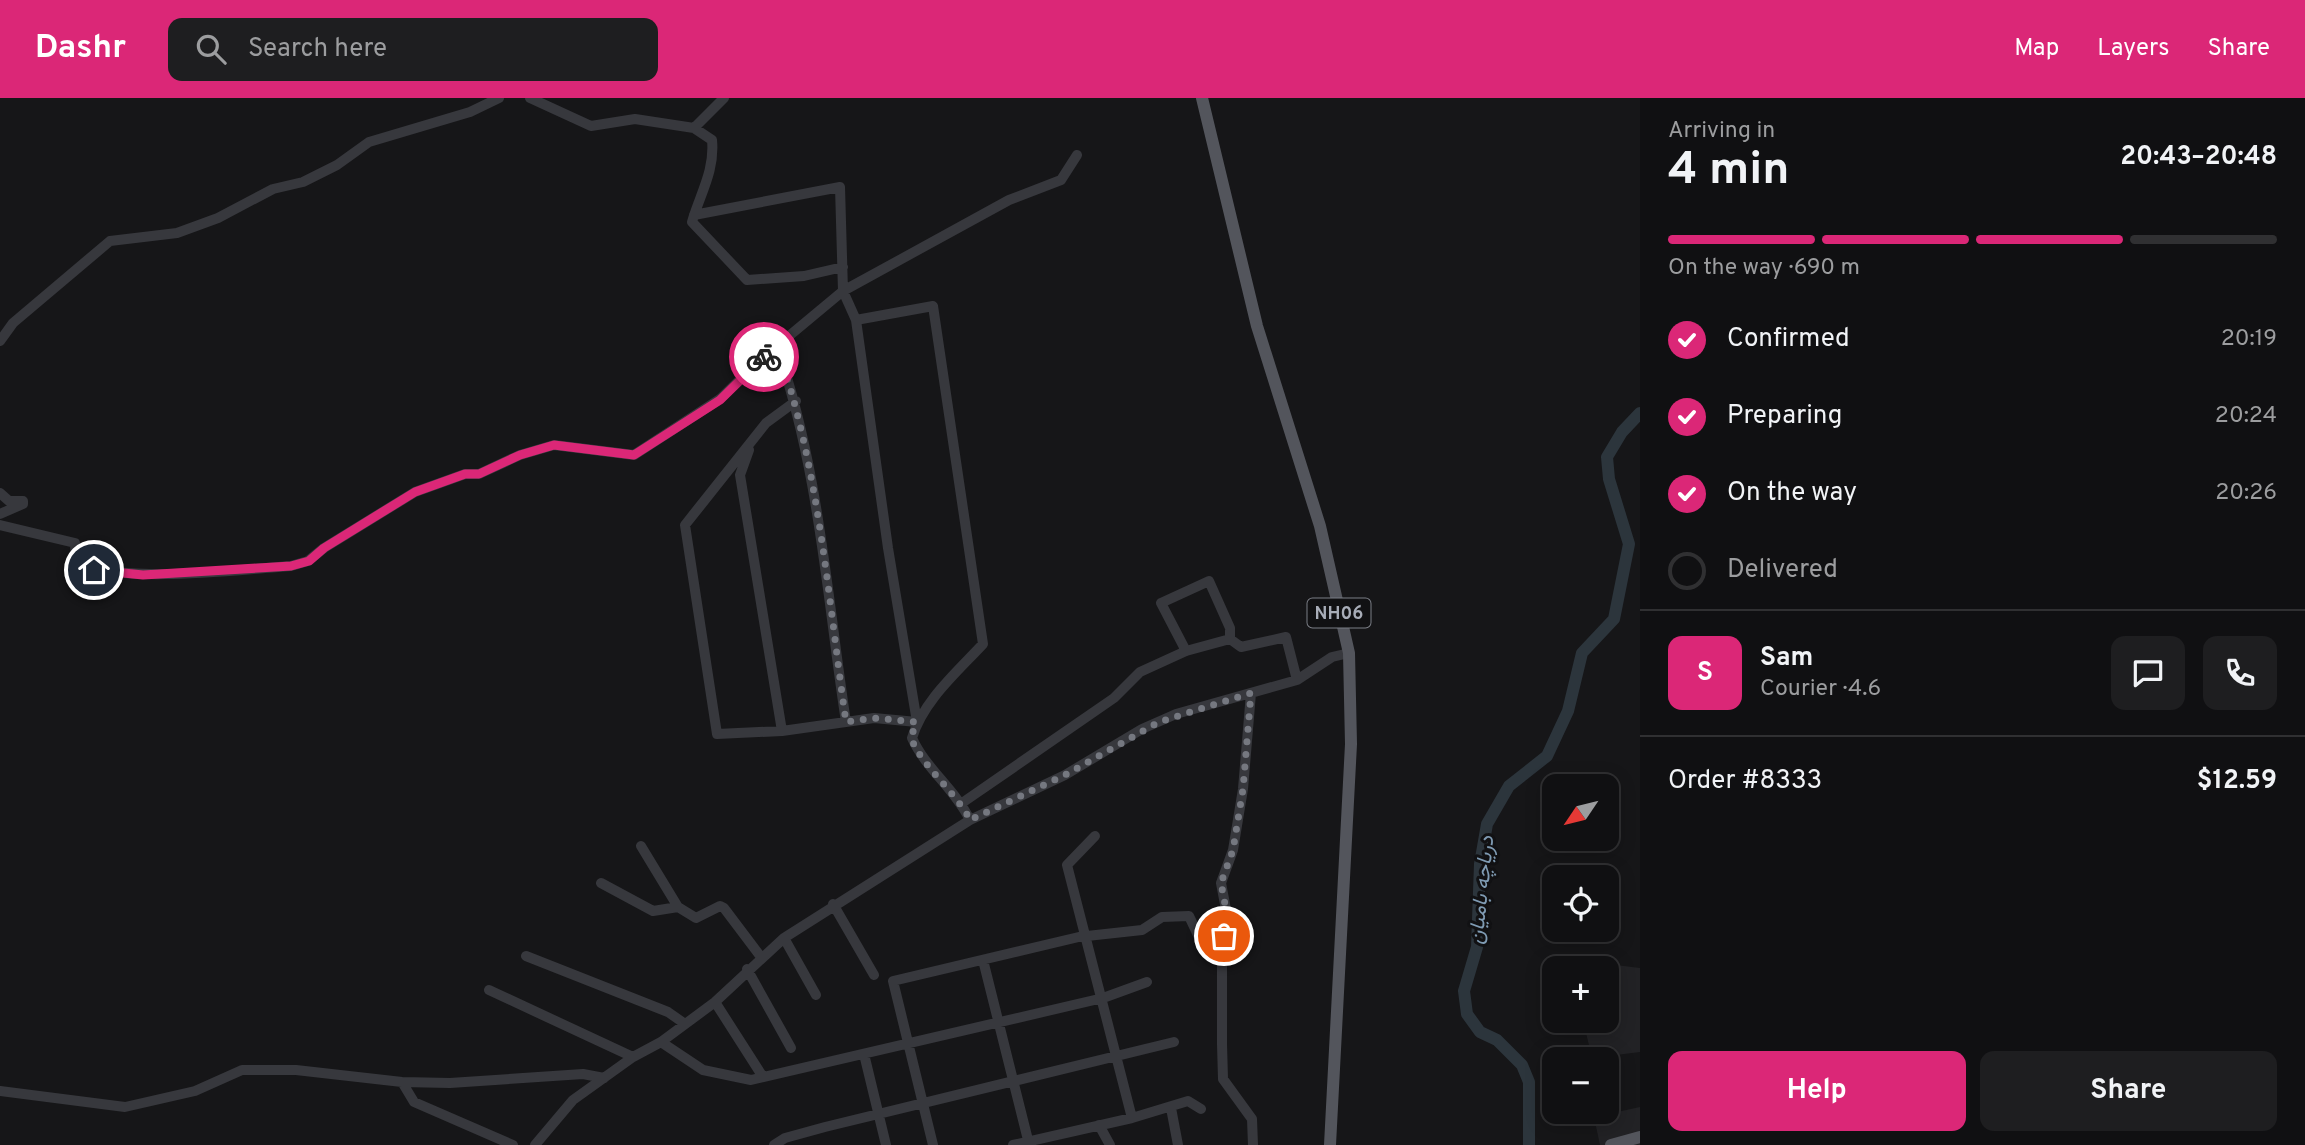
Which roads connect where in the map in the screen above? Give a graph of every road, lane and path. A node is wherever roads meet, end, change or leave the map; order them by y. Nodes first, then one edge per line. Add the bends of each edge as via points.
1 (499, 98) edge
2 (530, 98) edge
3 (724, 98) edge
4 (1202, 98) edge
5 (694, 128) junction
6 (1077, 155) dead end
7 (695, 215) junction
8 (843, 267) junction
9 (843, 291) junction
10 (856, 320) junction
11 (0, 341) edge
12 (777, 347) junction
13 (796, 401) junction
14 (751, 442) junction
15 (0, 493) edge
16 (0, 514) edge
17 (0, 525) edge
18 (1230, 639) junction
19 (1186, 651) junction
20 (1349, 653) junction
21 (1297, 680) junction
22 (1251, 693) junction
23 (846, 722) junction
24 (916, 722) junction
25 (782, 731) junction
26 (962, 803) junction
27 (970, 820) junction
28 (1095, 836) dead end
29 (641, 846) dead end
30 (601, 883) dead end
31 (833, 904) junction
32 (678, 907) junction
33 (1085, 936) junction
34 (784, 938) junction
35 (526, 957) dead end
36 (761, 957) junction
37 (1222, 957) junction
38 (983, 960) junction
39 (747, 969) junction
40 (874, 975) dead end
41 (1147, 982) dead end
42 (489, 990) dead end
43 (816, 995) dead end
44 (1103, 998) junction
45 (715, 1002) junction
46 (998, 1020) junction
47 (685, 1024) junction
48 (662, 1042) junction
49 (908, 1042) junction
50 (1174, 1042) dead end
51 (791, 1048) dead end
52 (864, 1054) junction
53 (633, 1057) junction
54 (1118, 1057) junction
55 (763, 1077) junction
56 (604, 1078) junction
57 (402, 1082) junction
58 (1014, 1082) junction
59 (0, 1091) edge
60 (923, 1104) junction
61 (1171, 1108) junction
62 (1201, 1109) dead end
63 (880, 1115) junction
64 (1132, 1118) junction
65 (1099, 1125) junction
66 (1640, 1138) edge
67 (1029, 1143) edge
68 (513, 1145) edge
69 (535, 1145) edge
70 (774, 1145) edge
71 (886, 1145) edge
72 (933, 1145) edge
73 (1013, 1145) edge
74 (1110, 1145) edge
75 (1178, 1145) edge
76 (1253, 1145) edge
77 (1330, 1145) edge
78 (1611, 1145) edge

1 - 11 street via 470,112 369,142 337,165 303,182 273,189 218,218 187,229 110,241 13,323
2 - 5 street via 591,125 635,119
3 - 5 street
4 - 20 main road, NH06 via 1258,326 1320,526
5 - 7 street via 712,140 714,156
6 - 9 street via 1061,180 1009,200
7 - 8 street via 692,222 747,280 804,276
7 - 8 street via 839,187
8 - 9 street
9 - 10 street
9 - 12 street
10 - 24 street
10 - 24 street via 933,306 954,437 984,644
12 - 13 street
12 - 17 street via 720,400 634,455 554,445 520,455 479,474 465,474 415,492 309,561 291,566 113,574 76,567 75,543
13 - 14 street
13 - 23 street via 809,459
14 - 25 street via 740,475
14 - 25 street via 685,524 717,734
15 - 16 street via 23,504
18 - 19 street
18 - 19 street via 1230,628 1209,581 1161,603
18 - 21 street via 1241,647 1286,637
19 - 26 street via 1140,672 1114,698
20 - 21 street via 1332,657
20 - 77 main road, NH06 via 1350,744
21 - 22 street
22 - 27 street via 1176,714
22 - 37 street via 1243,789 1233,850 1221,883 1227,915
23 - 24 street via 874,718
23 - 25 street
24 - 26 street via 912,738 919,754
26 - 27 street
27 - 31 street
28 - 33 street via 1067,865
29 - 32 street
30 - 32 street via 653,911
31 - 34 street
31 - 40 street
32 - 36 street via 696,918 724,908
33 - 37 street via 1142,930 1163,917 1189,916 1206,952
33 - 38 street
33 - 44 street
34 - 36 street
34 - 43 street
35 - 47 street via 668,1012
36 - 39 street
37 - 76 street via 1223,1079 1252,1119
38 - 46 street
38 - 49 street via 893,981
39 - 45 street
39 - 51 street
41 - 44 street
42 - 53 street
44 - 46 street
44 - 54 street
45 - 47 street
45 - 55 street
46 - 49 street
46 - 58 street
47 - 48 street
48 - 53 street
48 - 55 street via 703,1070 751,1080
49 - 52 street
49 - 60 street
50 - 54 street
52 - 55 street
52 - 63 street
53 - 56 street
54 - 58 street
54 - 64 street
56 - 57 street via 583,1074
56 - 69 street via 573,1100
57 - 59 street via 296,1070 242,1070 195,1091 125,1107
57 - 68 street via 414,1102
58 - 60 street
58 - 67 street
60 - 63 street
60 - 72 street
61 - 62 street via 1188,1101
61 - 64 street
61 - 75 street
63 - 70 street via 785,1138
63 - 71 street
64 - 65 street
65 - 67 street
65 - 74 street
66 - 78 main road
67 - 73 street

